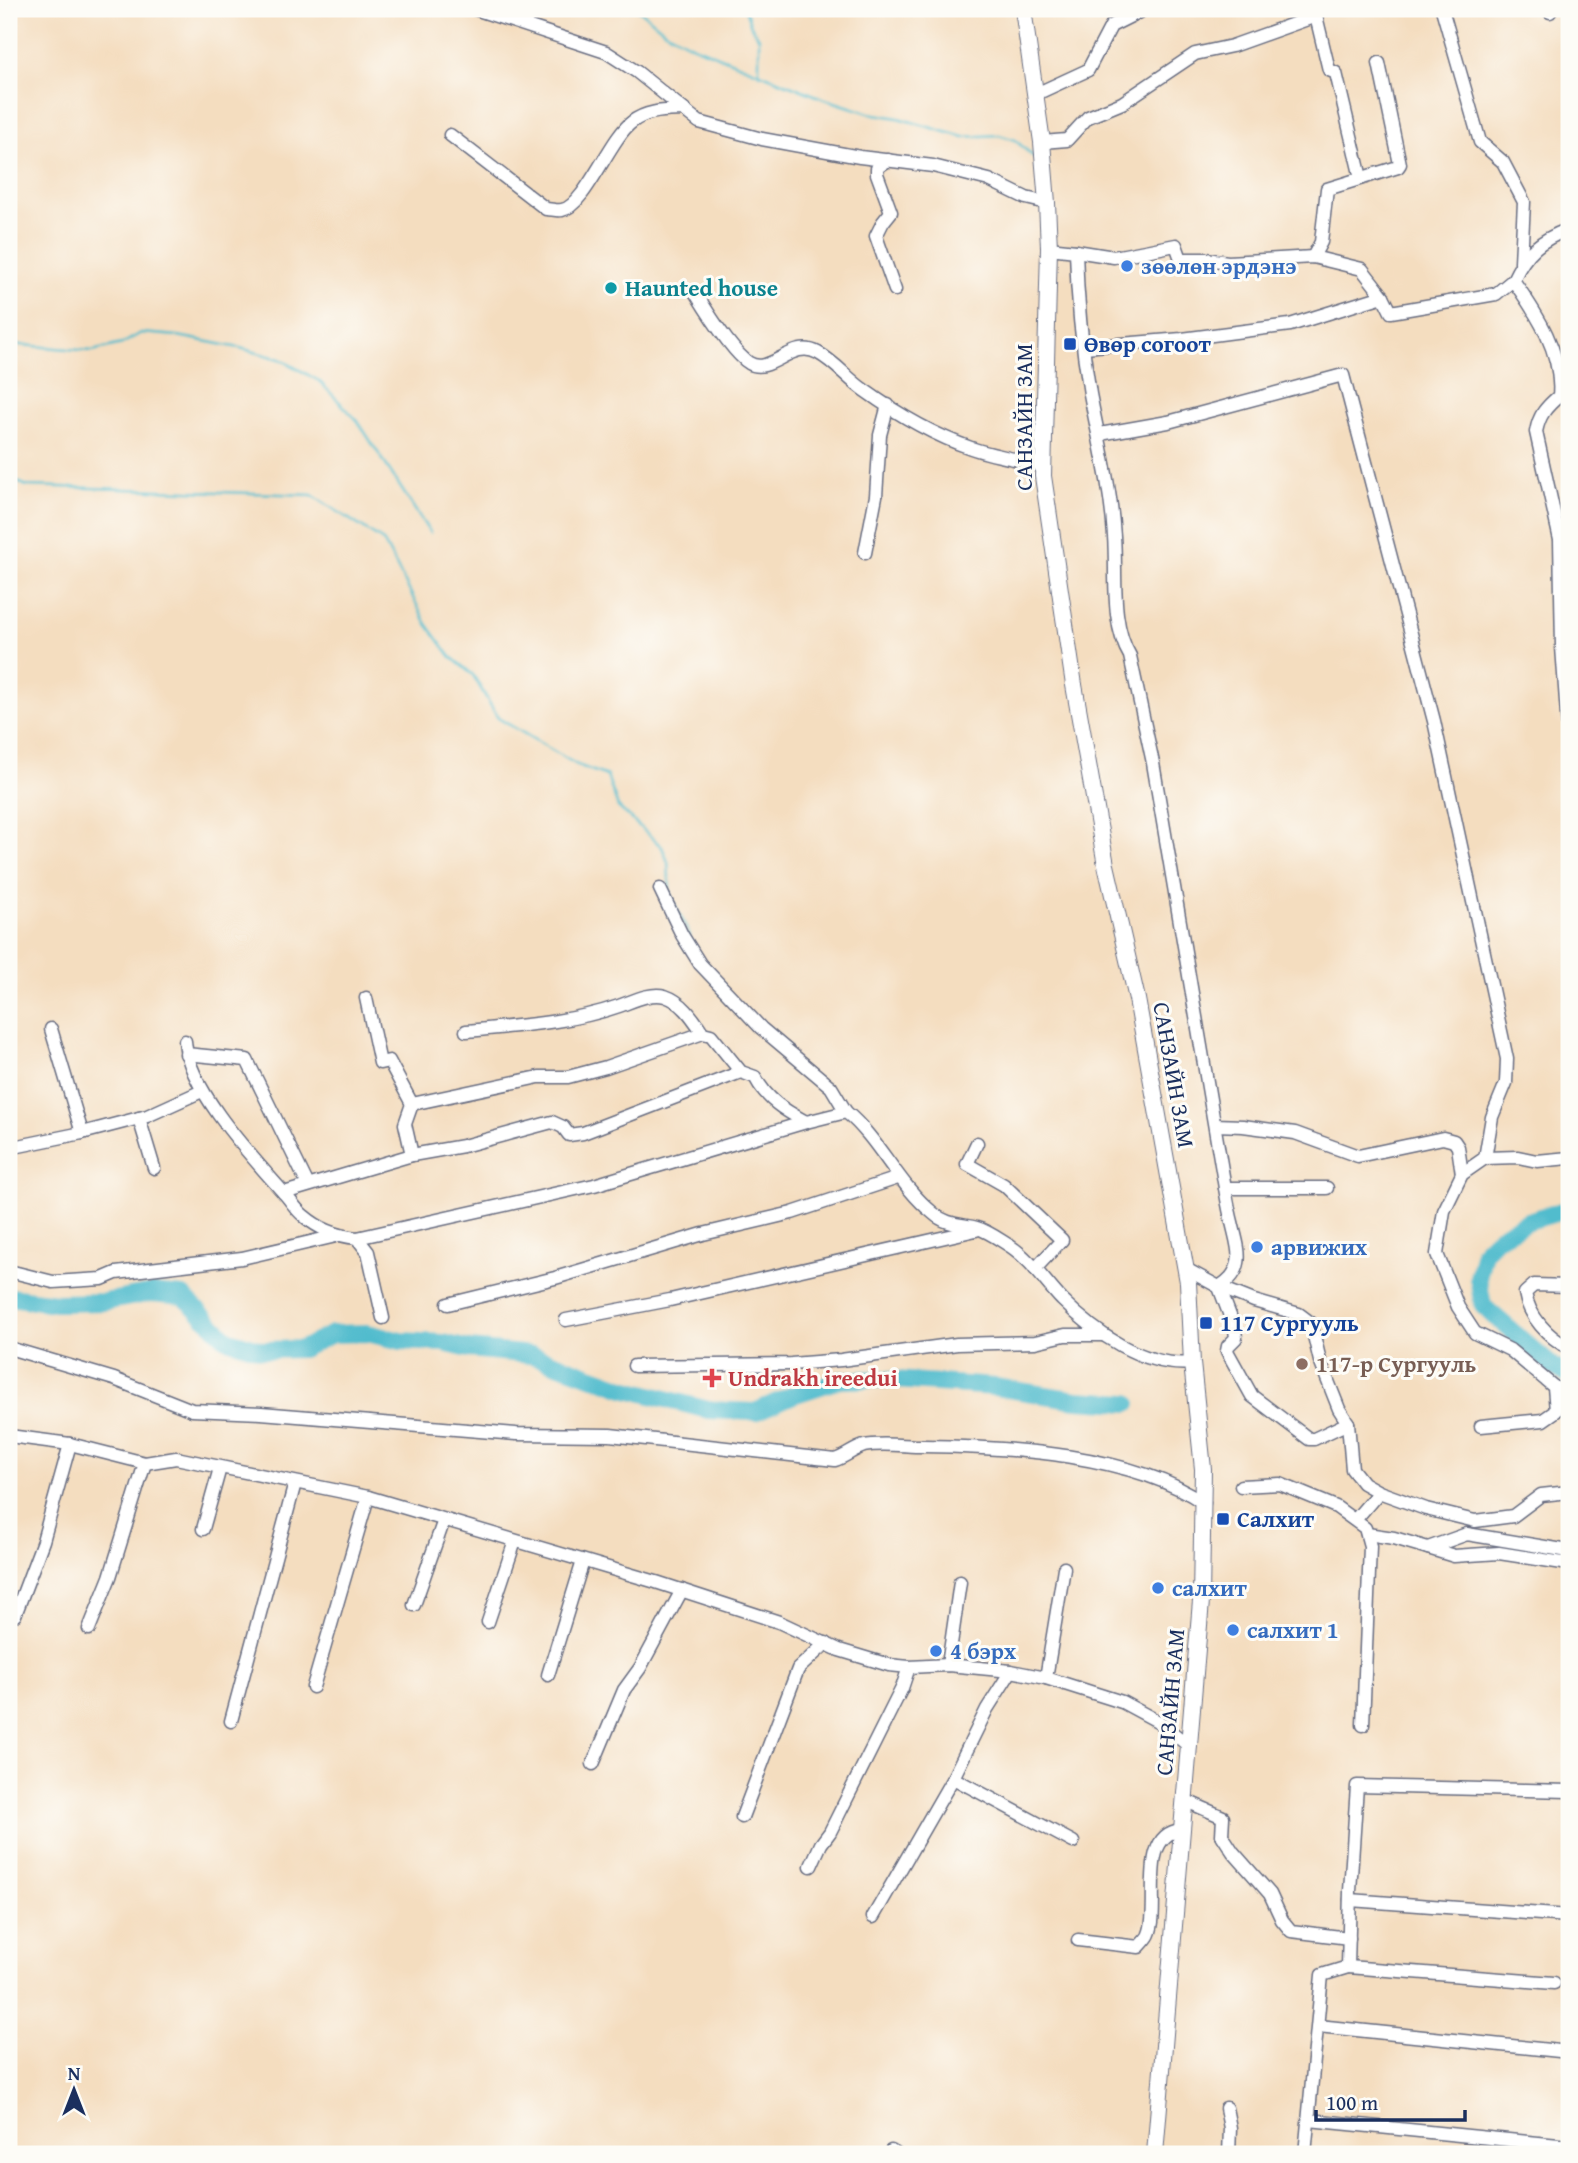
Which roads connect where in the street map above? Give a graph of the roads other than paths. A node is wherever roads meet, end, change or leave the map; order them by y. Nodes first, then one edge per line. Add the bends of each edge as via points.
1 (475, 9) edge
2 (1023, 9) edge
3 (1142, 9) edge
4 (1442, 9) edge
5 (1379, 63) dead end
6 (1036, 94) junction
7 (684, 110) junction
8 (450, 135) dead end
9 (1042, 142) junction
10 (888, 160) junction
11 (1361, 178) junction
12 (1047, 203) junction
13 (1569, 229) edge
14 (1049, 248) junction
15 (1076, 251) junction
16 (1313, 257) junction
17 (1521, 262) junction
18 (1513, 280) junction
19 (895, 290) dead end
20 (695, 292) dead end
21 (1383, 296) junction
22 (1084, 347) junction
23 (888, 405) junction
24 (1100, 434) junction
25 (1044, 465) junction
26 (866, 553) dead end
27 (1569, 743) edge
28 (660, 889) dead end
29 (366, 998) dead end
30 (51, 1029) dead end
31 (466, 1031) dead end
32 (703, 1033) junction
33 (185, 1041) dead end
34 (186, 1054) junction
35 (741, 1072) junction
36 (202, 1091) junction
37 (412, 1104) junction
38 (846, 1112) junction
39 (139, 1118) junction
40 (806, 1122) junction
41 (1215, 1125) junction
42 (82, 1133) junction
43 (977, 1143) dead end
44 (9, 1148) edge
45 (412, 1155) junction
46 (1485, 1158) junction
47 (1569, 1158) edge
48 (154, 1168) dead end
49 (1462, 1174) junction
50 (898, 1178) junction
51 (308, 1185) junction
52 (1225, 1188) junction
53 (1328, 1188) dead end
54 (285, 1194) junction
55 (980, 1229) junction
56 (336, 1236) junction
57 (357, 1238) junction
58 (1035, 1269) junction
59 (1186, 1269) junction
60 (9, 1271) edge
61 (1569, 1286) edge
62 (1219, 1287) junction
63 (448, 1304) dead end
64 (383, 1318) dead end
65 (566, 1320) dead end
66 (1102, 1335) junction
67 (9, 1348) edge
68 (1569, 1348) edge
69 (1192, 1363) junction
70 (634, 1366) dead end
71 (1555, 1387) junction
72 (1569, 1397) edge
73 (1348, 1423) junction
74 (1480, 1426) dead end
75 (9, 1436) edge
76 (70, 1444) junction
77 (145, 1463) junction
78 (220, 1468) junction
79 (295, 1483) junction
80 (1241, 1486) dead end
81 (1379, 1492) junction
82 (1569, 1492) edge
83 (368, 1497) junction
84 (1204, 1503) junction
85 (444, 1520) junction
86 (1355, 1520) junction
87 (203, 1529) dead end
88 (1367, 1534) junction
89 (515, 1541) junction
90 (1428, 1548) junction
91 (1569, 1551) edge
92 (583, 1561) junction
93 (1569, 1564) edge
94 (1064, 1568) dead end
95 (960, 1582) dead end
96 (682, 1590) junction
97 (414, 1605) dead end
98 (15, 1615) dead end
99 (488, 1622) dead end
100 (89, 1629) dead end
101 (826, 1643) junction
102 (948, 1665) junction
103 (909, 1667) junction
104 (1011, 1671) junction
105 (548, 1675) dead end
106 (1046, 1678) junction
107 (313, 1687) dead end
108 (231, 1721) dead end
109 (1363, 1725) dead end
110 (1189, 1746) junction
111 (593, 1764) dead end
112 (953, 1778) junction
113 (1569, 1791) edge
114 (1184, 1800) junction
115 (742, 1817) dead end
116 (1181, 1830) junction
117 (1073, 1842) dead end
118 (811, 1866) dead end
119 (1350, 1900) junction
120 (1569, 1916) edge
121 (873, 1917) dead end
122 (1349, 1938) junction
123 (1077, 1940) dead end
124 (1348, 1967) junction
125 (1553, 1983) dead end
126 (1318, 2026) junction
127 (1569, 2052) edge
128 (1226, 2108) dead end
129 (1309, 2120) junction
130 (1569, 2146) edge
131 (1155, 2154) edge
132 (1229, 2154) edge
133 (1306, 2154) edge

1 - 7 street via 606,52
2 - 6 main road, САНЗАЙН ЗАМ
3 - 6 street via 1111,26 1088,70
4 - 17 street via 1480,142 1503,162 1524,202
5 - 11 street via 1401,164
6 - 9 main road, САНЗАЙН ЗАМ
7 - 8 street via 651,112 631,122 575,204 563,210 546,209
7 - 10 street via 699,122 762,139
9 - 11 street via 1067,140 1088,117 1122,103 1195,54 1317,16
9 - 12 main road, САНЗАЙН ЗАМ
10 - 12 street via 989,180
10 - 19 street via 877,168 877,174 891,212 876,236
11 - 16 street via 1327,189 1321,242
12 - 14 main road, САНЗАЙН ЗАМ
13 - 17 street via 1545,238
14 - 15 street
14 - 25 main road, САНЗАЙН ЗАМ
15 - 16 street via 1114,257 1175,244 1181,259 1228,262
15 - 22 street
16 - 21 street via 1362,270
17 - 18 street
18 - 21 street via 1496,294 1391,312
18 - 27 street via 1545,329 1560,381 1559,396 1538,420 1536,432 1560,540
20 - 23 street via 745,361 763,366 800,348 818,352
21 - 22 street via 1290,325
22 - 24 street
23 - 25 street via 971,448
23 - 26 street via 880,435
24 - 41 street via 1122,644 1129,656 1153,763
24 - 46 street via 1168,422 1343,375 1434,721 1507,1059 1506,1083 1492,1117
25 - 59 main road, САНЗАЙН ЗАМ via 1074,685
28 - 38 street via 700,964 761,1028 831,1087
29 - 37 street via 380,1063 389,1061
30 - 42 street
31 - 32 street via 534,1025 661,995 688,1011
32 - 35 street via 711,1035
32 - 37 street via 568,1077 539,1077
33 - 34 street
34 - 36 street
34 - 51 street via 247,1060
35 - 40 street via 755,1077 778,1107
35 - 45 street via 576,1135 552,1122
36 - 39 street
36 - 54 street via 251,1158
37 - 45 street via 405,1124
38 - 40 street
38 - 50 street
39 - 42 street
39 - 48 street
40 - 57 street via 594,1185
41 - 49 street via 1295,1133 1358,1156 1443,1138 1458,1147
41 - 52 street
42 - 44 street
43 - 58 street via 967,1164 1004,1185 1062,1240
45 - 51 street
46 - 47 street
46 - 49 street
49 - 71 street via 1444,1211 1437,1254 1458,1307 1475,1333 1510,1350
50 - 55 street via 945,1222
50 - 63 street via 792,1213
51 - 54 street
52 - 53 street
52 - 62 street via 1240,1252 1230,1281
54 - 56 street via 303,1216
55 - 58 street via 1013,1248
55 - 65 street
56 - 57 street
56 - 60 street via 242,1258 116,1273 102,1279 53,1282
57 - 64 street via 368,1252
58 - 66 street
59 - 62 street
59 - 69 main road, САНЗАЙН ЗАМ
61 - 68 street via 1534,1285 1525,1293 1528,1308 1555,1340
62 - 73 street via 1299,1314 1311,1323 1320,1361
62 - 73 street via 1235,1329 1236,1338 1227,1352 1252,1396 1307,1438
66 - 69 street via 1150,1358
66 - 70 street via 957,1344 791,1364
67 - 84 street via 114,1379 192,1410 516,1434 610,1435 835,1460 865,1446 1020,1451 1088,1459 1167,1482
69 - 84 main road, САНЗАЙН ЗАМ
71 - 72 street
71 - 74 street via 1556,1410 1543,1420
73 - 81 street via 1352,1469 1363,1483
75 - 76 street
76 - 77 street
76 - 98 street via 43,1541
77 - 78 street via 176,1458
77 - 100 street
78 - 79 street
78 - 87 street
79 - 83 street
79 - 108 street
80 - 86 street via 1280,1484
81 - 82 street via 1475,1521 1513,1516 1541,1495
81 - 86 street
83 - 85 street
83 - 107 street
84 - 110 main road, САНЗАЙН ЗАМ
85 - 89 street
85 - 97 street
86 - 88 street
88 - 90 street
88 - 109 street
89 - 92 street
89 - 99 street
90 - 91 street via 1466,1534
90 - 93 street via 1454,1556 1499,1553
92 - 96 street
92 - 105 street
94 - 106 street
95 - 102 street
96 - 101 street
96 - 111 street via 624,1690
101 - 103 street
101 - 115 street via 798,1670
102 - 103 street
102 - 104 street
103 - 118 street
104 - 106 street
104 - 112 street
106 - 110 street via 1122,1702 1159,1722
110 - 114 main road, САНЗАЙН ЗАМ
112 - 117 street
112 - 121 street
113 - 119 street via 1357,1786
114 - 116 main road, САНЗАЙН ЗАМ
114 - 122 street via 1223,1817 1222,1835 1270,1894 1291,1931
116 - 123 street via 1161,1840 1154,1862 1149,1934 1139,1947
116 - 131 main road, САНЗАЙН ЗАМ
119 - 120 street
119 - 122 street
122 - 124 street
124 - 125 street
124 - 126 street via 1322,1975
126 - 127 street
126 - 129 street
128 - 132 street
129 - 130 street
129 - 133 street

